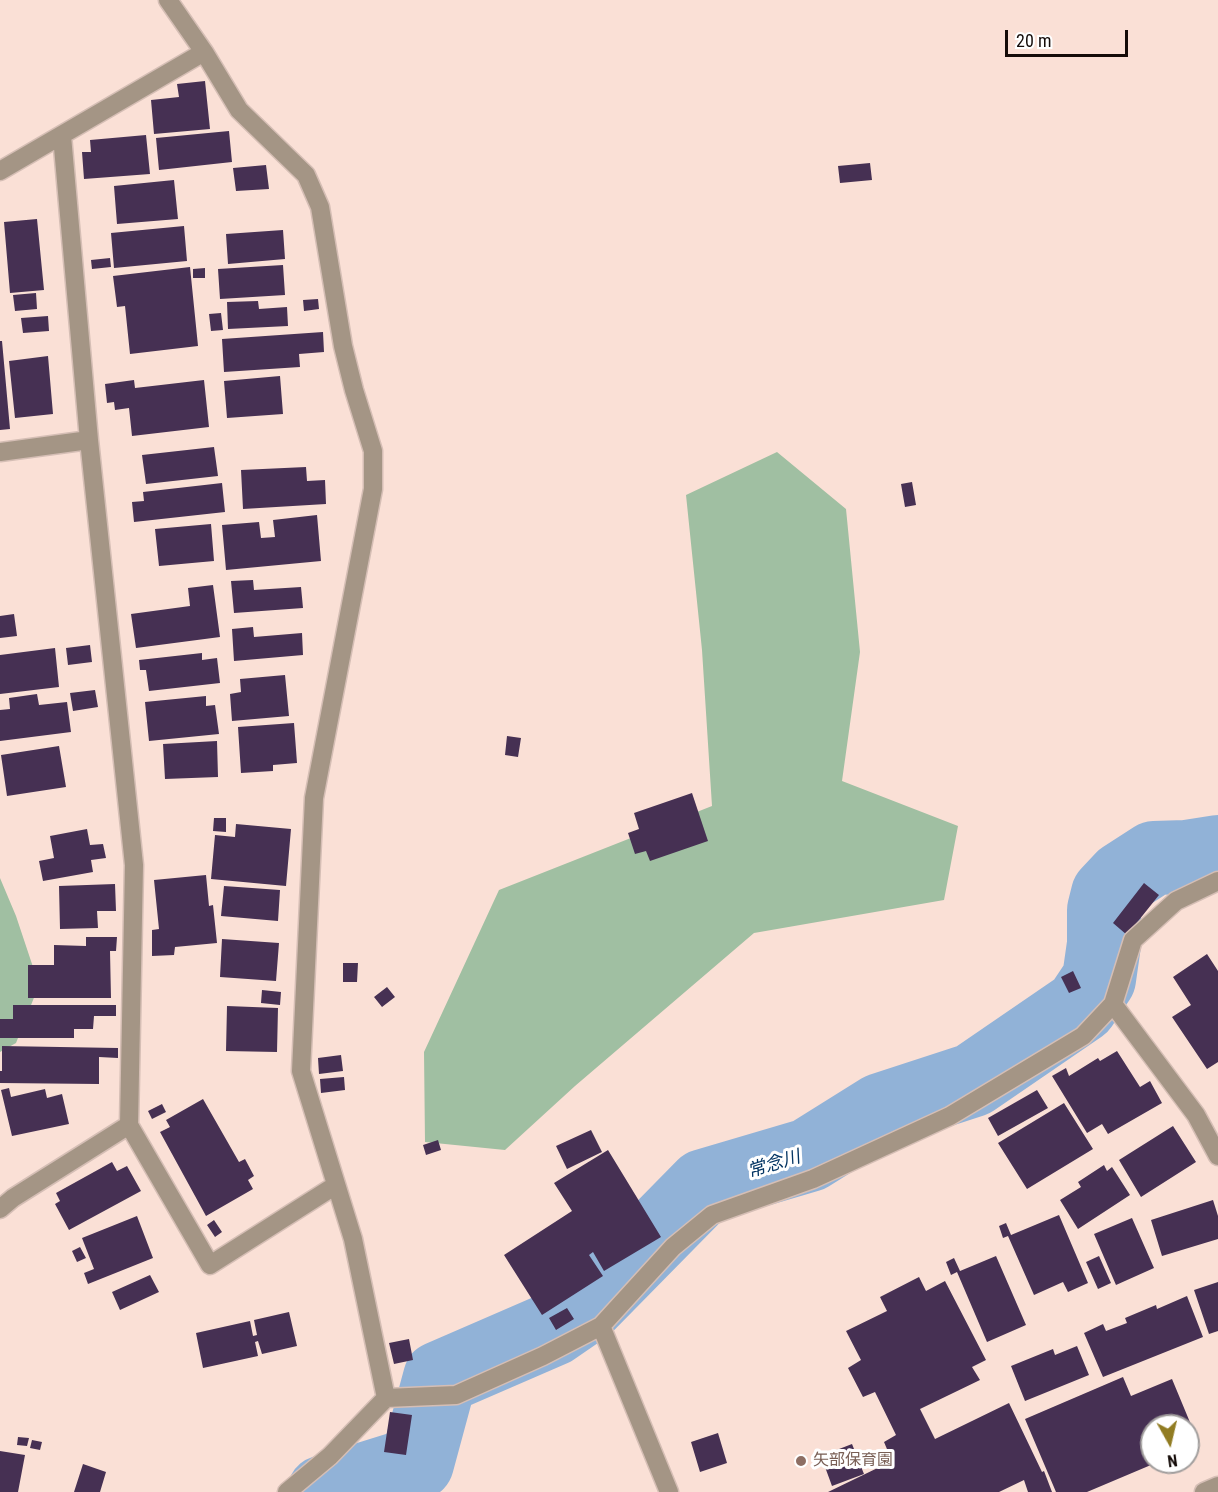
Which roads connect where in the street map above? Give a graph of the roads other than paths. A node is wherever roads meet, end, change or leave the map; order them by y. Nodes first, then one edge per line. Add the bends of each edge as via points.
1 (168, 0) edge
2 (204, 52) junction
3 (62, 136) junction
4 (0, 171) edge
5 (89, 440) junction
6 (0, 452) edge
7 (1218, 881) edge
8 (1113, 1005) junction
9 (129, 1125) junction
10 (1218, 1156) edge
11 (336, 1185) junction
12 (0, 1209) edge
13 (601, 1326) junction
14 (387, 1398) junction
15 (1218, 1486) edge
16 (287, 1492) edge
17 (669, 1492) edge
18 (1204, 1492) edge

1 - 2 street
2 - 3 street
2 - 11 street via 239,110 306,175 321,207 343,346 374,451 373,489 314,798 301,1071
3 - 4 street
3 - 5 street
5 - 6 street
5 - 9 street via 134,865
7 - 8 street via 1176,901 1133,940
8 - 10 street via 1196,1114
8 - 13 street via 1083,1036 950,1116 813,1179 712,1215 673,1247
9 - 11 street via 210,1265
9 - 12 street
11 - 14 street via 353,1239
13 - 14 street via 456,1395
13 - 17 street
14 - 16 street via 330,1456
15 - 18 street

